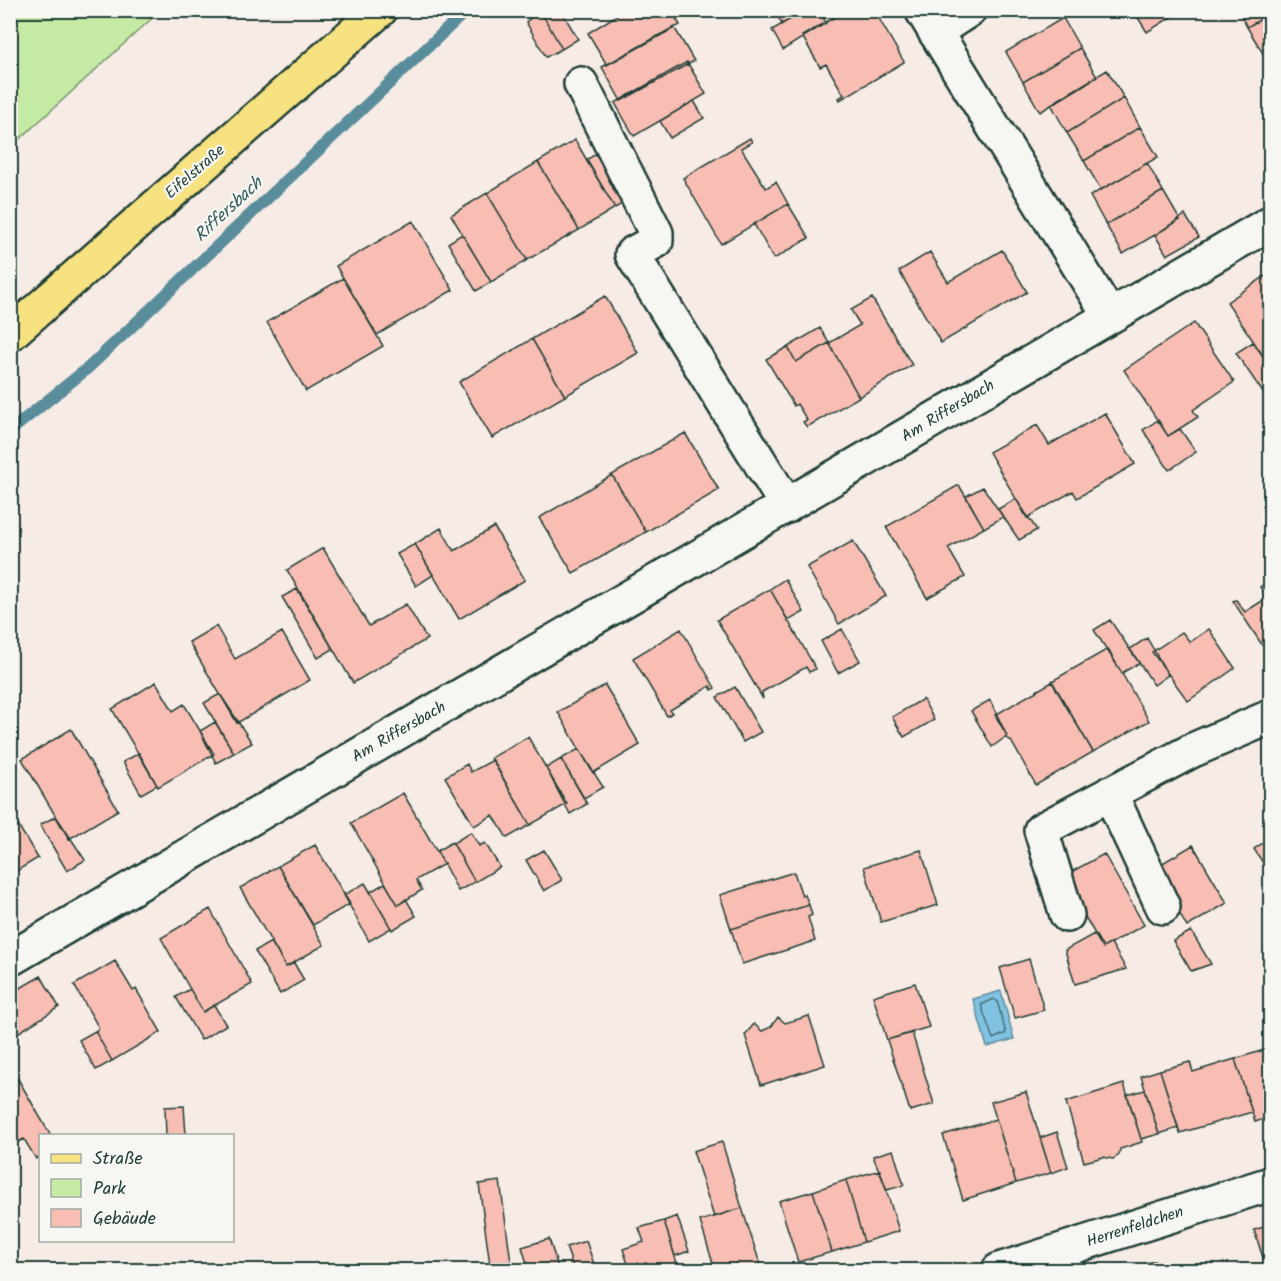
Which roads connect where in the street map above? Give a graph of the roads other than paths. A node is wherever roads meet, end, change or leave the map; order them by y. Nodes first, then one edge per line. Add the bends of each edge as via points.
1 (380, 10) edge
2 (969, 10) edge
3 (929, 21) edge
4 (581, 84) dead end
5 (1270, 223) edge
6 (1109, 315) junction
7 (10, 334) edge
8 (787, 506) junction
9 (1270, 717) edge
10 (1110, 793) junction
11 (1163, 907) dead end
12 (1067, 915) dead end
13 (10, 958) edge
14 (1270, 1184) edge
15 (999, 1270) edge

1 - 7 main road, Eifelstraße
2 - 3 street
3 - 6 street
4 - 8 street via 657,232 656,241 632,254
5 - 6 street, Am Riffersbach
6 - 8 street, Am Riffersbach
8 - 13 street, Am Riffersbach
9 - 10 street via 1193,750
10 - 11 street
10 - 12 street via 1041,830
14 - 15 street, Herrenfeldchen

